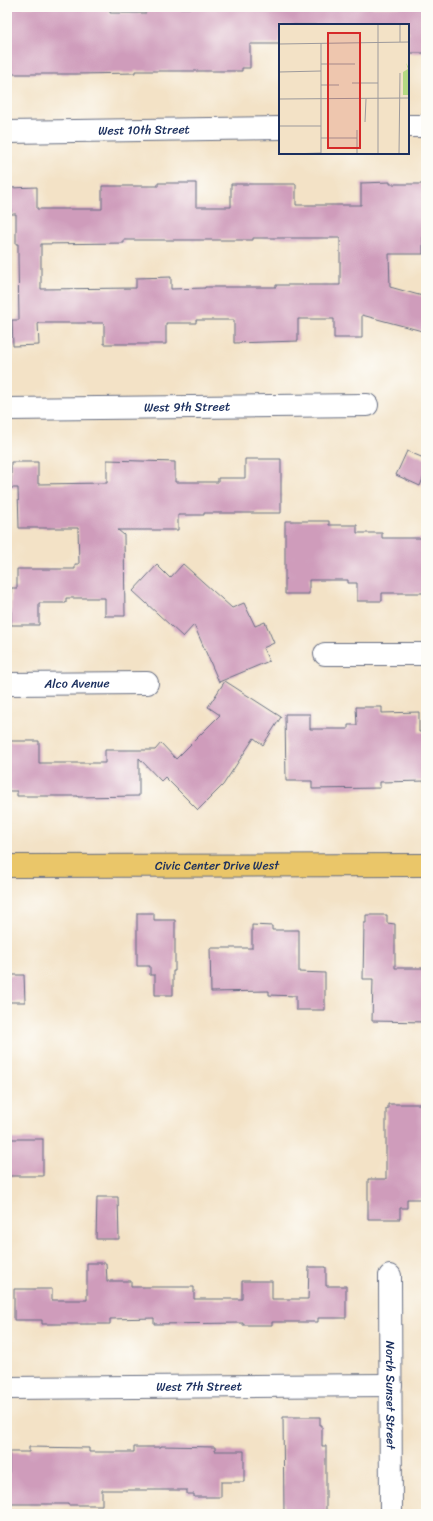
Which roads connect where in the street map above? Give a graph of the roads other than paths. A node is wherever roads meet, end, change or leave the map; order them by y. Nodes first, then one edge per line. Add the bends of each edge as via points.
1 (409, 126) edge
2 (426, 126) edge
3 (279, 128) edge
4 (7, 132) edge
5 (367, 405) dead end
6 (7, 410) edge
7 (325, 654) dead end
8 (426, 654) edge
9 (147, 683) dead end
10 (7, 684) edge
11 (426, 865) edge
12 (7, 866) edge
13 (390, 1276) dead end
14 (391, 1385) junction
15 (7, 1388) edge
16 (391, 1514) edge

1 - 2 street
3 - 4 street, West 10th Street
5 - 6 street, West 9th Street
7 - 8 street
9 - 10 street, Alco Avenue
11 - 12 main road, Civic Center Drive West
13 - 14 street, North Sunset Street
14 - 15 street, West 7th Street
14 - 16 street, North Sunset Street

